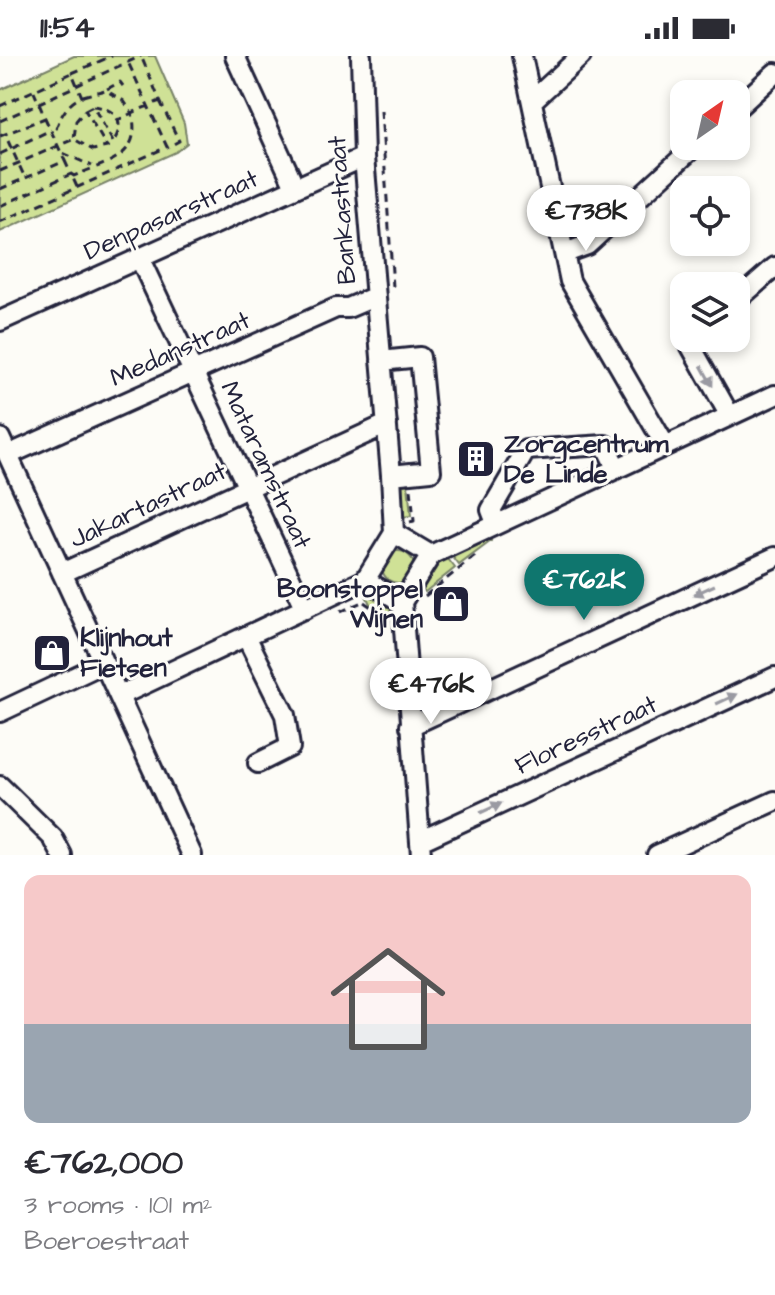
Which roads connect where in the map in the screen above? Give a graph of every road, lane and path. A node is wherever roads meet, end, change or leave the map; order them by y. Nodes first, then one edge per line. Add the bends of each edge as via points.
1 (112, 56) edge
2 (141, 56) edge
3 (235, 56) edge
4 (361, 56) edge
5 (522, 56) edge
6 (581, 56) edge
7 (128, 62) junction
8 (72, 73) junction
9 (775, 73) edge
10 (77, 85) junction
11 (123, 86) dead end
12 (105, 90) junction
13 (33, 91) junction
14 (750, 96) edge
15 (82, 97) junction
16 (380, 99) dead end
17 (160, 101) junction
18 (532, 101) junction
19 (39, 102) junction
20 (0, 106) edge
21 (93, 106) junction
22 (148, 106) junction
23 (85, 110) junction
24 (132, 113) junction
25 (45, 118) junction
26 (118, 120) junction
27 (0, 121) edge
28 (51, 130) junction
29 (54, 135) junction
30 (0, 136) edge
31 (74, 139) junction
32 (8, 141) dead end
33 (113, 142) junction
34 (58, 146) junction
35 (107, 147) junction
36 (167, 147) junction
37 (11, 149) junction
38 (63, 153) junction
39 (0, 154) edge
40 (364, 157) junction
41 (680, 160) edge
42 (65, 161) junction
43 (18, 163) junction
44 (93, 167) junction
45 (0, 171) edge
46 (71, 174) junction
47 (25, 178) junction
48 (295, 187) junction
49 (77, 188) junction
50 (0, 189) edge
51 (0, 206) edge
52 (0, 222) edge
53 (565, 253) junction
54 (139, 257) junction
55 (775, 267) edge
56 (750, 289) edge
57 (374, 297) junction
58 (394, 297) dead end
59 (0, 321) edge
60 (694, 352) edge
61 (381, 361) junction
62 (193, 372) junction
63 (775, 395) edge
64 (730, 416) junction
65 (387, 424) junction
66 (665, 445) junction
67 (4, 446) edge
68 (616, 467) junction
69 (391, 475) junction
70 (248, 488) junction
71 (496, 523) junction
72 (394, 533) junction
73 (431, 555) junction
74 (775, 557) edge
75 (62, 573) junction
76 (365, 580) junction
77 (402, 602) junction
78 (305, 609) junction
79 (246, 636) junction
80 (104, 663) junction
81 (775, 677) edge
82 (119, 696) junction
83 (0, 712) edge
84 (410, 726) junction
85 (258, 763) dead end
86 (0, 786) edge
87 (775, 801) edge
88 (420, 848) edge
89 (62, 855) edge
90 (192, 855) edge
91 (657, 855) edge

1 - 8 path
2 - 7 path
2 - 17 path
3 - 48 street
4 - 40 street, Bankastraat
5 - 18 street
6 - 18 street
7 - 10 path
7 - 22 path
8 - 10 path
8 - 13 path
9 - 14 street
10 - 15 path
10 - 19 path
11 - 12 path via 120,82
12 - 15 path
12 - 24 path
13 - 19 path
13 - 20 path
15 - 29 path via 73,101
16 - 58 path
17 - 22 path
17 - 36 path via 179,141
18 - 53 street
19 - 25 path
19 - 27 path
21 - 23 path
21 - 26 path via 106,107
21 - 33 path
22 - 24 path
22 - 36 path
23 - 31 path via 76,121
23 - 35 path
24 - 26 path
24 - 44 path via 135,129 124,153 106,166
25 - 28 path
25 - 30 path
26 - 33 path via 119,134
28 - 29 path
28 - 37 path
29 - 34 path
31 - 34 path
31 - 35 path via 93,150
32 - 37 path
33 - 35 path
34 - 38 path
34 - 43 path
36 - 49 path
37 - 39 path
37 - 43 path
38 - 42 path
38 - 44 path
40 - 48 street, Denpasarstraat
40 - 57 street, Bankastraat
41 - 53 street via 587,245
42 - 46 path
42 - 47 path
43 - 45 path
43 - 47 path
44 - 46 path
46 - 49 path
46 - 51 path
47 - 50 path
48 - 54 street, Denpasarstraat
49 - 52 path
53 - 66 street via 570,281
54 - 59 street, Denpasarstraat
54 - 62 street, Mataramstraat
55 - 56 street
57 - 61 street, Bankastraat
57 - 62 street, Medanstraat via 336,308
60 -> 64 street
61 - 65 street, Bankastraat
61 - 69 street via 420,357 431,471
62 - 67 street, Medanstraat
62 - 70 street, Mataramstraat
63 - 64 street
64 - 66 street
65 - 69 street, Bankastraat
65 - 70 street, Jakartastraat
66 - 68 street
67 - 75 street
68 - 71 street
68 - 71 street via 605,445 526,450 491,510
69 - 72 street, Bankastraat
70 - 75 street, Jakartastraat
70 - 78 street, Mataramstraat
71 - 73 street
72 - 73 street
72 - 76 street
73 - 77 street
74 -> 84 street
75 - 80 street
76 - 77 street
76 - 78 street
77 - 84 street
78 - 79 street
79 - 82 street
79 - 85 street via 285,715 290,747
80 - 82 street
80 - 83 street
88 -> 81 street, Floresstraat
82 - 90 street
84 - 88 street
86 - 89 street via 53,838
87 - 91 street

